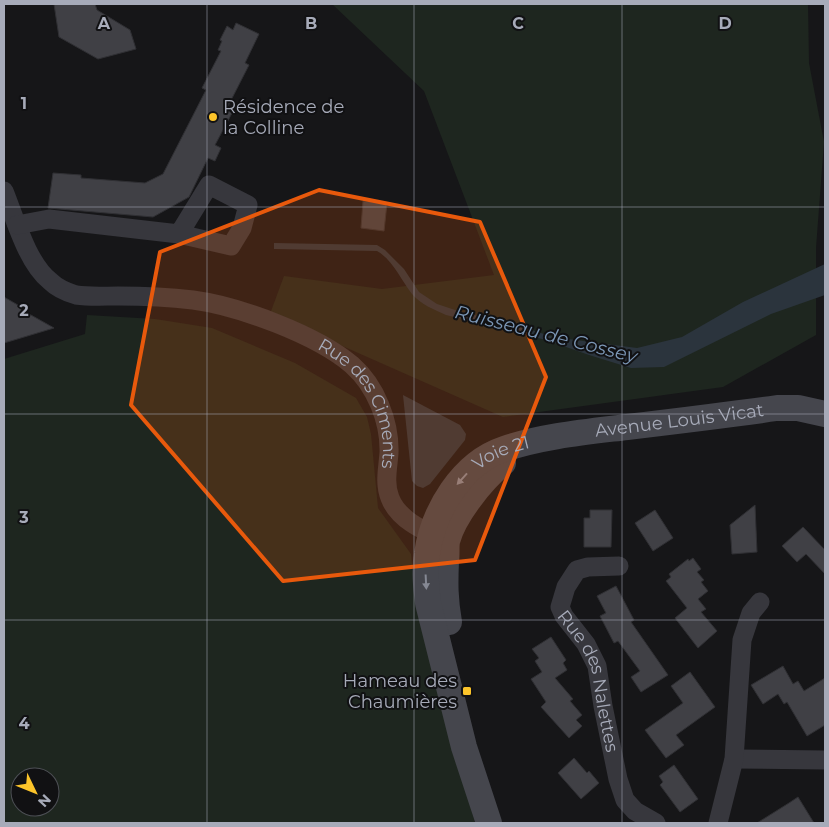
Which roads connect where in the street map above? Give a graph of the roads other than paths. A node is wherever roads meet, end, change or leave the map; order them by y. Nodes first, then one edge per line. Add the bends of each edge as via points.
1 (4, 191) edge
2 (17, 225) junction
3 (179, 234) dead end
4 (825, 414) edge
5 (534, 442) joint
6 (439, 538) junction
7 (619, 566) dead end
8 (760, 602) dead end
9 (734, 759) junction
10 (825, 760) edge
11 (489, 823) edge
12 (504, 823) edge
13 (656, 823) edge
14 (718, 823) edge

1 - 2 street, Rue des Ciments
2 - 3 street via 49,219
2 - 6 street, Rue des Ciments via 37,267 61,290 77,295 194,300 278,324 335,352 353,366 377,398 389,451 386,483 396,509 406,519
4 - 5 main road, Avenue Louis Vicat via 798,408 777,408
5 - 6 main road, Voie 21 via 488,475 455,524
6 -> 11 main road via 427,554 425,581 428,603 464,747
6 - 12 main road via 450,625 485,764
7 - 13 street, Rue des Nalettes via 577,570 566,587 560,607 597,666 614,761 625,800 635,811
8 - 9 street via 751,613 742,640
9 - 10 street
9 - 14 street

